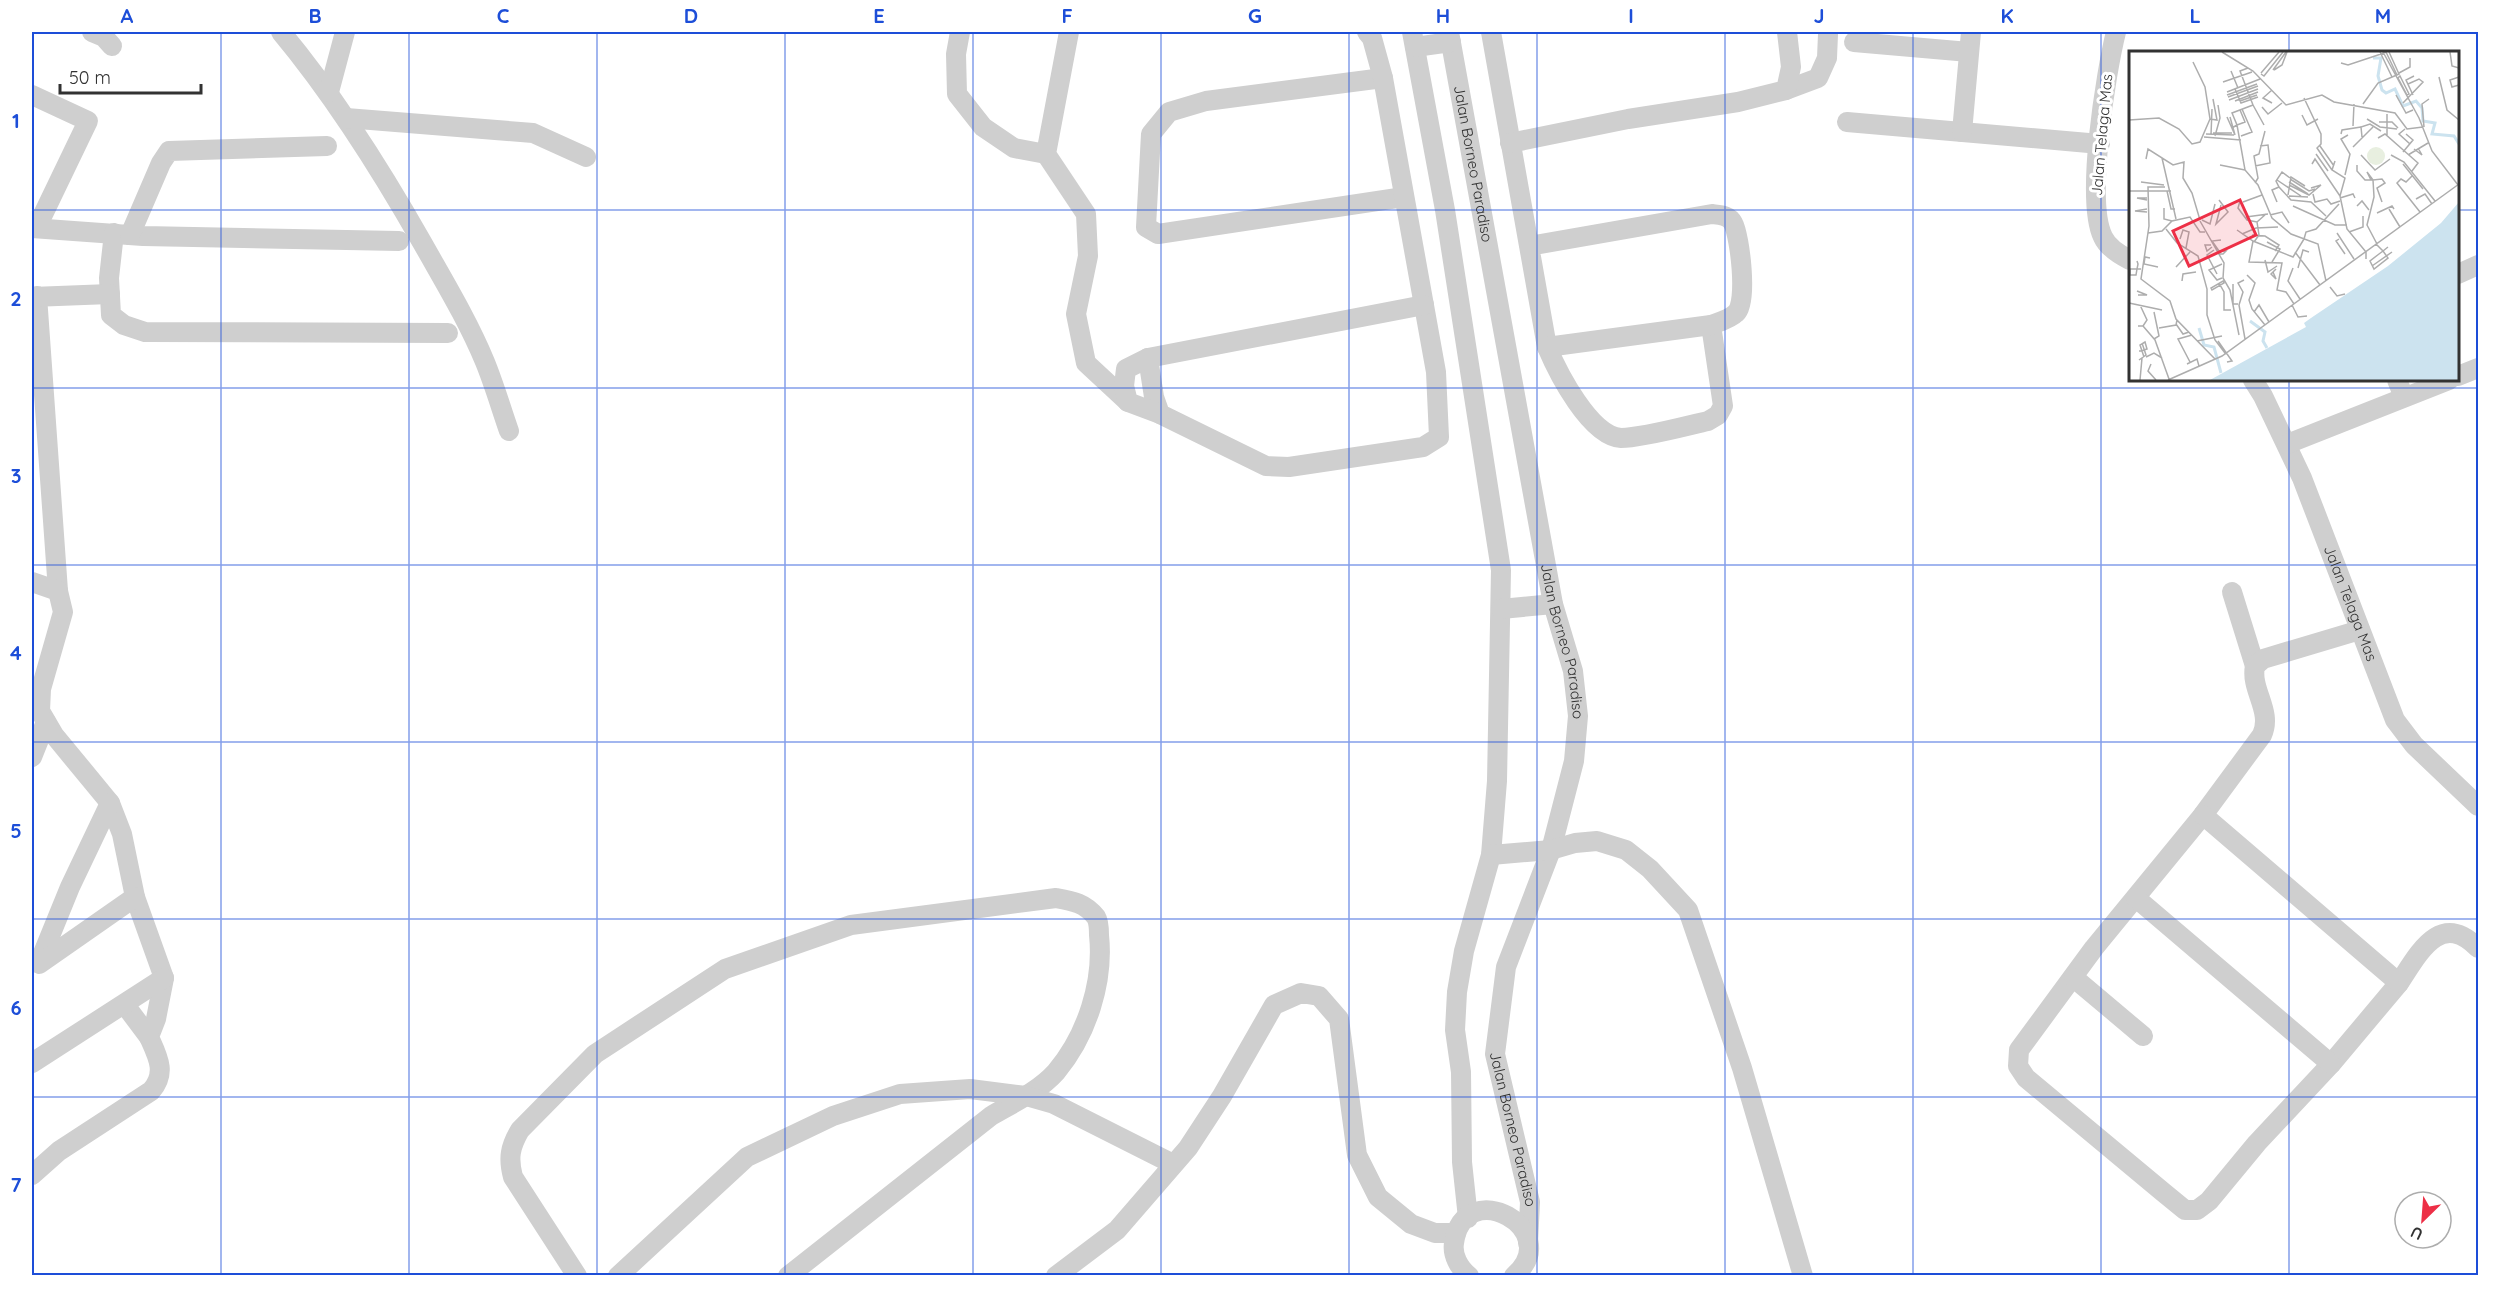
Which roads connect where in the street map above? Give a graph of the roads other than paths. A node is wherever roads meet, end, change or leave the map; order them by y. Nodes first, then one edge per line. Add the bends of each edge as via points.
1 (92, 32) edge
2 (281, 32) edge
3 (345, 32) edge
4 (960, 32) edge
5 (1069, 32) edge
6 (1367, 32) edge
7 (1491, 32) edge
8 (1787, 32) edge
9 (1971, 32) edge
10 (2116, 32) edge
11 (1828, 34) dead end
12 (1450, 37) edge
13 (1414, 39) edge
14 (1854, 42) dead end
15 (112, 46) dead end
16 (1969, 52) junction
17 (1383, 78) junction
18 (1786, 90) junction
19 (329, 93) junction
20 (32, 95) edge
21 (346, 118) junction
22 (1847, 122) dead end
23 (1962, 132) junction
24 (1510, 142) junction
25 (2100, 144) junction
26 (327, 146) dead end
27 (1046, 154) junction
28 (585, 157) dead end
29 (1404, 197) junction
30 (34, 227) edge
31 (122, 234) junction
32 (399, 241) dead end
33 (1529, 246) junction
34 (2129, 259) edge
35 (2478, 265) edge
36 (2459, 273) edge
37 (110, 294) junction
38 (34, 296) edge
39 (1424, 305) junction
40 (1711, 325) junction
41 (448, 333) dead end
42 (1547, 347) junction
43 (1148, 358) junction
44 (2478, 368) edge
45 (2459, 375) edge
46 (2254, 381) edge
47 (2443, 381) edge
48 (2401, 388) edge
49 (1128, 402) junction
50 (1160, 414) junction
51 (509, 431) dead end
52 (2287, 444) junction
53 (32, 582) edge
54 (58, 591) junction
55 (2232, 592) dead end
56 (1553, 604) junction
57 (1501, 609) junction
58 (2360, 630) junction
59 (2255, 666) junction
60 (36, 687) edge
61 (46, 722) junction
62 (32, 757) edge
63 (110, 803) junction
64 (2478, 806) edge
65 (2203, 814) junction
66 (1551, 850) junction
67 (1491, 855) junction
68 (135, 897) junction
69 (2136, 898) junction
70 (2478, 948) edge
71 (35, 966) edge
72 (164, 978) junction
73 (2074, 978) junction
74 (2398, 983) junction
75 (125, 1005) junction
76 (2143, 1036) dead end
77 (149, 1037) junction
78 (32, 1063) edge
79 (2331, 1064) junction
80 (1026, 1096) junction
81 (1173, 1164) junction
82 (32, 1175) edge
83 (1462, 1226) junction
84 (1523, 1264) edge
85 (577, 1275) edge
86 (618, 1275) edge
87 (788, 1275) edge
88 (1056, 1275) edge
89 (1469, 1275) edge
90 (1803, 1275) edge

1 - 15 street
2 - 19 street
3 - 19 street
4 - 27 street via 957,94 983,127 1014,148
5 - 27 street
6 - 17 street
7 - 24 street
8 - 18 street via 1791,67
9 - 16 street
10 - 25 street, Jalan Telaga Mas via 2108,64
11 - 18 street via 1827,58 1818,78
12 - 13 street
12 - 56 street, Jalan Borneo Paradiso
13 - 57 street via 1501,570
14 - 16 street
16 - 23 street
17 - 29 street
17 - 29 street via 1206,101 1168,112 1151,134 1146,227 1158,234
18 - 24 street
19 - 21 street
20 - 30 street via 88,121
21 - 28 street via 533,133
21 - 51 street via 377,162 463,313 486,363
22 - 23 street
23 - 25 street
24 - 33 street
25 - 34 street, Jalan Telaga Mas via 2095,197 2103,237
26 - 31 street via 169,151
27 - 49 street via 1086,214 1088,256 1076,314 1086,363
29 - 39 street
30 - 31 street
31 - 32 street
31 - 37 street
33 - 40 street via 1712,214 1725,215 1733,223 1744,284 1743,300 1737,313
33 - 42 street
35 - 36 street
37 - 38 street
37 - 41 street via 111,315 124,325 145,332
38 - 54 street
39 - 43 street
39 - 50 street via 1440,416 1439,437 1423,447 1289,467 1266,466
40 - 42 street
40 - 42 street via 1723,406 1718,415 1708,421 1621,438 1605,434 1594,424 1559,376
43 - 49 street via 1126,369 1124,386
43 - 50 street
44 - 45 street
46 - 52 street, Jalan Telaga Mas
47 - 48 street
48 - 52 street
49 - 50 street
52 - 58 street, Jalan Telaga Mas
53 - 54 street
54 - 60 street via 63,612
55 - 59 street
56 - 57 street
56 - 66 street, Jalan Borneo Paradiso via 1573,670 1578,716 1574,761
57 - 67 street
58 - 59 street via 2263,659
58 - 64 street, Jalan Telaga Mas via 2395,720 2414,745
59 - 65 street via 2253,674 2266,725
60 - 61 street
61 - 62 street
61 - 63 street
63 - 68 street via 122,834
63 - 71 street
65 - 69 street
65 - 74 street
66 - 67 street
66 - 84 street, Jalan Borneo Paradiso via 1506,967 1495,1054 1530,1202
66 - 90 street via 1598,841 1626,850 1650,869 1688,910 1742,1068
67 - 83 street via 1456,992
68 - 71 street
68 - 72 street
69 - 73 street
69 - 79 street
70 - 74 street via 2457,934 2442,933 2426,943
72 - 75 street
72 - 77 street
73 - 76 street
73 - 79 street via 2019,1050 2018,1066 2026,1077 2185,1210 2197,1210 2209,1201
74 - 79 street
75 - 77 street
75 - 78 street
77 - 82 street via 161,1063 160,1081 152,1091 59,1151
80 - 81 street via 1054,1104
80 - 85 street via 1055,1072 1073,1047 1095,999 1102,955 1098,919 1081,903 1056,898 851,925 725,969 595,1054 550,1096 511,1144 513,1177
80 - 86 street via 970,1089 900,1095 832,1116 747,1157
80 - 87 street via 991,1116
81 - 83 street via 1222,1096 1274,1005 1301,993 1319,996 1339,1019 1357,1155 1378,1197 1411,1224 1435,1233
81 - 88 street via 1117,1230
83 - 84 street via 1488,1210 1507,1213 1521,1225
83 - 89 street via 1454,1247 1456,1260

